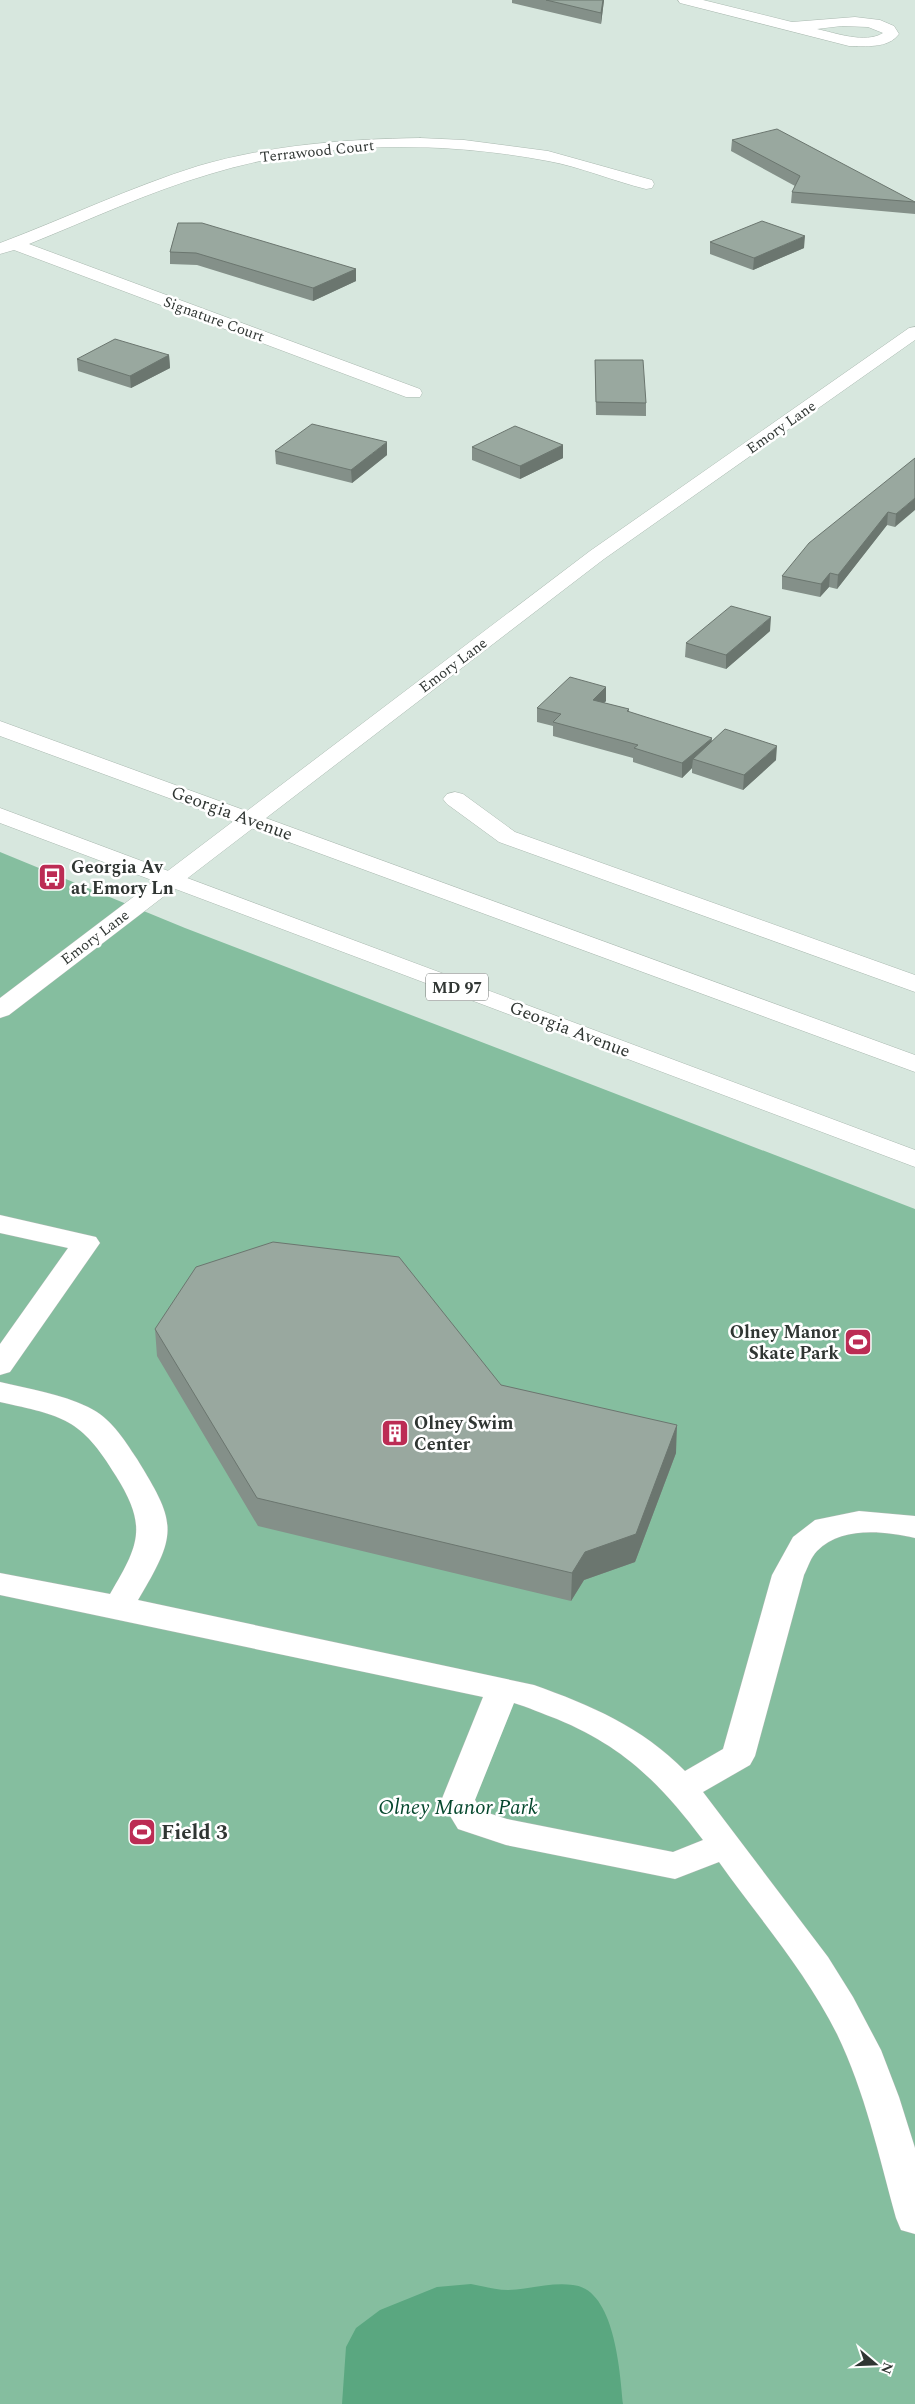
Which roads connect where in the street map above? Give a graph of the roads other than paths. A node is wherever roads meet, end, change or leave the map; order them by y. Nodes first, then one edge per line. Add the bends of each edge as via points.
1 (685, 0) edge
2 (791, 27) junction
3 (646, 184) dead end
4 (7, 247) edge
5 (915, 332) edge
6 (413, 393) dead end
7 (0, 728) edge
8 (455, 799) dead end
9 (0, 814) edge
10 (249, 819) junction
11 (170, 880) junction
12 (915, 984) edge
13 (0, 1010) edge
14 (915, 1064) edge
15 (915, 1158) edge
16 (0, 1224) edge
17 (0, 1365) edge
18 (0, 1392) edge
19 (915, 1527) edge
20 (0, 1584) edge
21 (118, 1607) junction
22 (503, 1689) junction
23 (680, 1789) junction
24 (726, 1845) junction
25 (915, 2218) edge

1 - 2 street
2 - 2 street via 856,42 884,39 891,34 886,27 868,22
3 - 4 street, Terrawood Court via 590,166 503,149 420,144 325,147 250,158 205,170 145,190
4 - 6 street, Signature Court
5 - 10 street, Emory Lane via 597,555
7 - 10 street, Georgia Avenue
8 - 12 street via 507,837
9 - 11 street, Georgia Avenue / MD 97
10 - 11 street, Emory Lane
10 - 14 street, Georgia Avenue
11 - 13 street, Emory Lane
11 - 15 street, Georgia Avenue / MD 97
16 - 17 street via 86,1243
18 - 21 street via 61,1408 100,1429 147,1498 153,1519 152,1537
19 - 23 street via 859,1522 826,1528 804,1546 788,1575 738,1756
20 - 21 street
21 - 22 street
22 - 23 street via 576,1712 627,1740
22 - 24 street via 458,1801 470,1820 506,1832 675,1866
23 - 24 street
24 - 25 street via 815,1964 853,2030 886,2110

